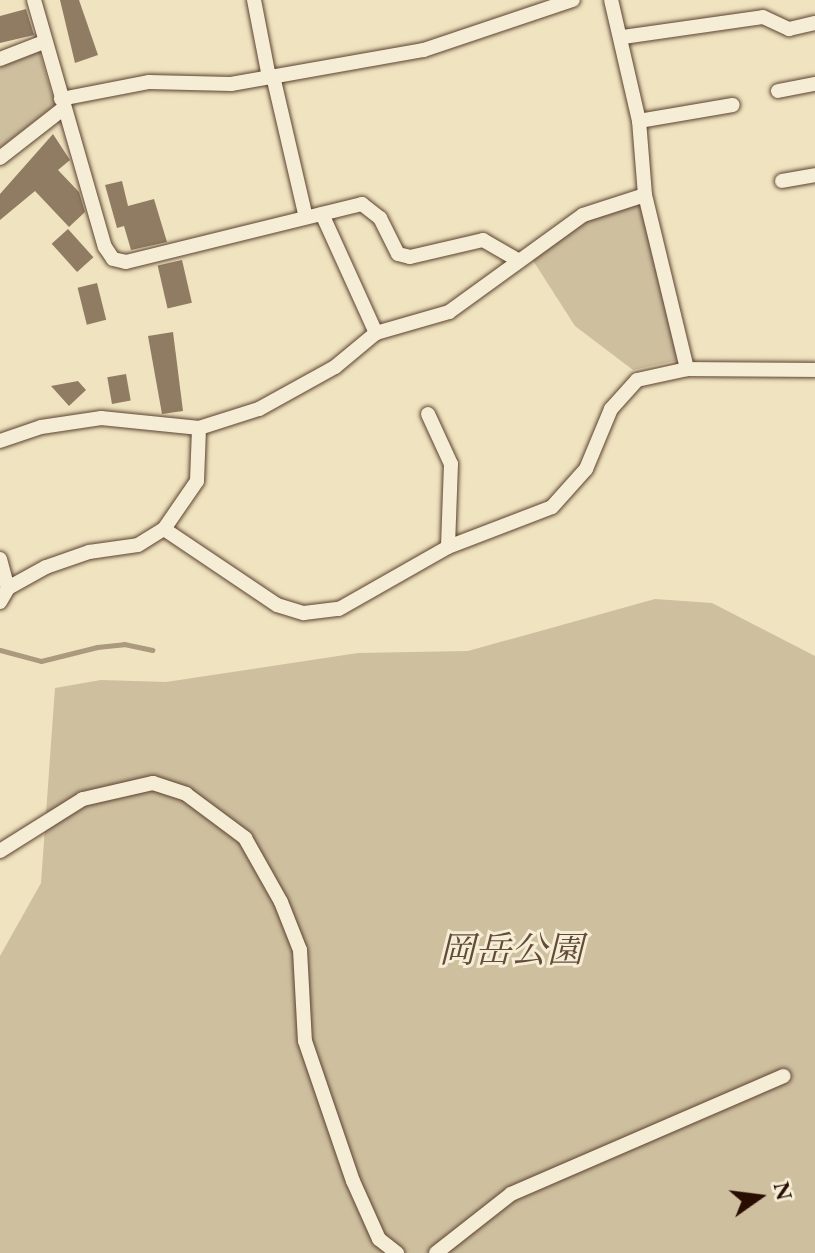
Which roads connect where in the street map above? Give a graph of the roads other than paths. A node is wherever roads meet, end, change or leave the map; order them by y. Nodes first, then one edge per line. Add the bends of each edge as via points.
1 (34, 0) edge
2 (254, 0) edge
3 (573, 0) edge
4 (611, 0) edge
5 (815, 23) edge
6 (623, 37) junction
7 (44, 42) junction
8 (0, 59) edge
9 (271, 76) junction
10 (815, 84) edge
11 (778, 91) dead end
12 (62, 104) junction
13 (733, 105) dead end
14 (639, 121) junction
15 (0, 158) edge
16 (815, 175) edge
17 (782, 181) dead end
18 (645, 195) junction
19 (305, 214) junction
20 (322, 214) junction
21 (517, 260) junction
22 (376, 333) junction
23 (687, 369) junction
24 (815, 370) edge
25 (428, 414) dead end
26 (199, 428) junction
27 (0, 441) edge
28 (164, 529) junction
29 (448, 547) junction
30 (0, 559) edge
31 (8, 588) junction
32 (0, 602) edge
33 (0, 851) edge
34 (784, 1076) dead end
35 (446, 1250) edge
36 (397, 1253) edge

1 - 7 street
2 - 9 street
3 - 9 street via 424,50
4 - 6 street
5 - 6 street via 789,29 763,17
6 - 14 street
7 - 8 street
7 - 12 street
9 - 12 street via 214,86 149,82
9 - 19 street
10 - 11 street
12 - 15 street
12 - 19 street via 113,259 126,262
13 - 14 street
14 - 18 street
16 - 17 street
18 - 21 street via 583,215
18 - 23 street
19 - 20 street
20 - 21 street via 354,205 371,208 398,254 410,257 483,240
20 - 22 street
21 - 22 street via 449,312
22 - 26 street via 335,367 259,409
23 - 24 street
23 - 29 street via 650,374 624,391 586,469 552,507
25 - 29 street via 451,464
26 - 27 street via 101,418 41,427
26 - 28 street via 197,481
28 - 29 street via 277,605 304,613 339,609
28 - 31 street via 138,545 73,557
30 - 31 street
31 - 32 street
33 - 36 street via 83,799 153,783 186,794 245,838 281,902 300,950 305,1041 353,1181 379,1239
34 - 35 street via 511,1194

